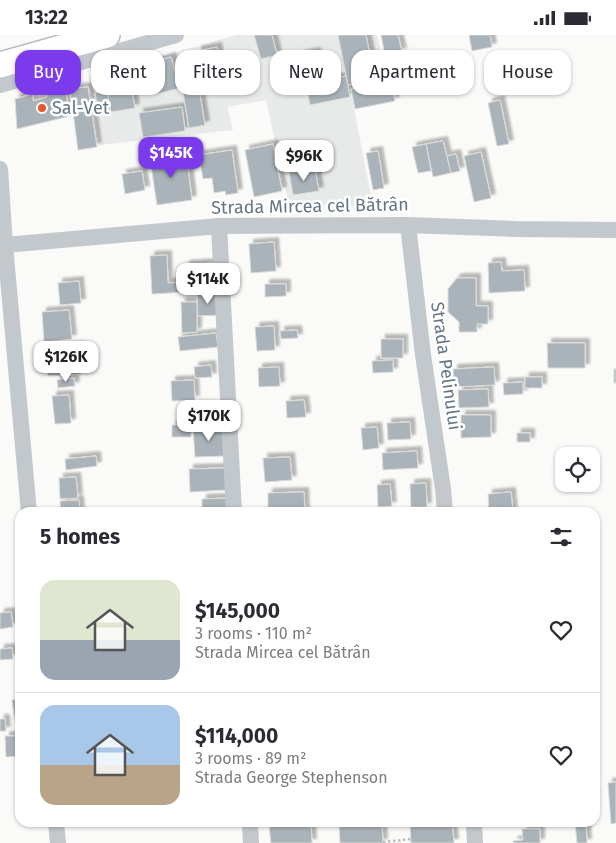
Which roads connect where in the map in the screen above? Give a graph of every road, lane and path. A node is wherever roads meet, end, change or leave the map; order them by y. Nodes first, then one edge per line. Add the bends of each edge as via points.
1 (107, 35) edge
2 (176, 35) edge
3 (0, 65) edge
4 (0, 85) edge
5 (0, 169) edge
6 (408, 225) junction
7 (219, 226) junction
8 (616, 229) edge
9 (5, 245) junction
10 (28, 507) edge
11 (234, 507) edge
12 (444, 507) edge
13 (56, 827) edge
14 (250, 827) edge
15 (474, 827) edge
16 (411, 839) dead end
17 (383, 842) dead end
18 (58, 843) edge
19 (252, 843) edge
20 (475, 843) edge

1 - 3 main road
2 - 4 street
5 - 9 street
6 - 7 street, Strada Mircea cel Bătrân
6 - 8 street, Strada Mircea cel Bătrân
6 - 12 street, Strada Pelinului
7 - 9 street, Strada Mircea cel Bătrân
7 - 11 street
9 - 10 street
13 - 18 street
14 - 19 street
15 - 20 street
16 - 17 path

